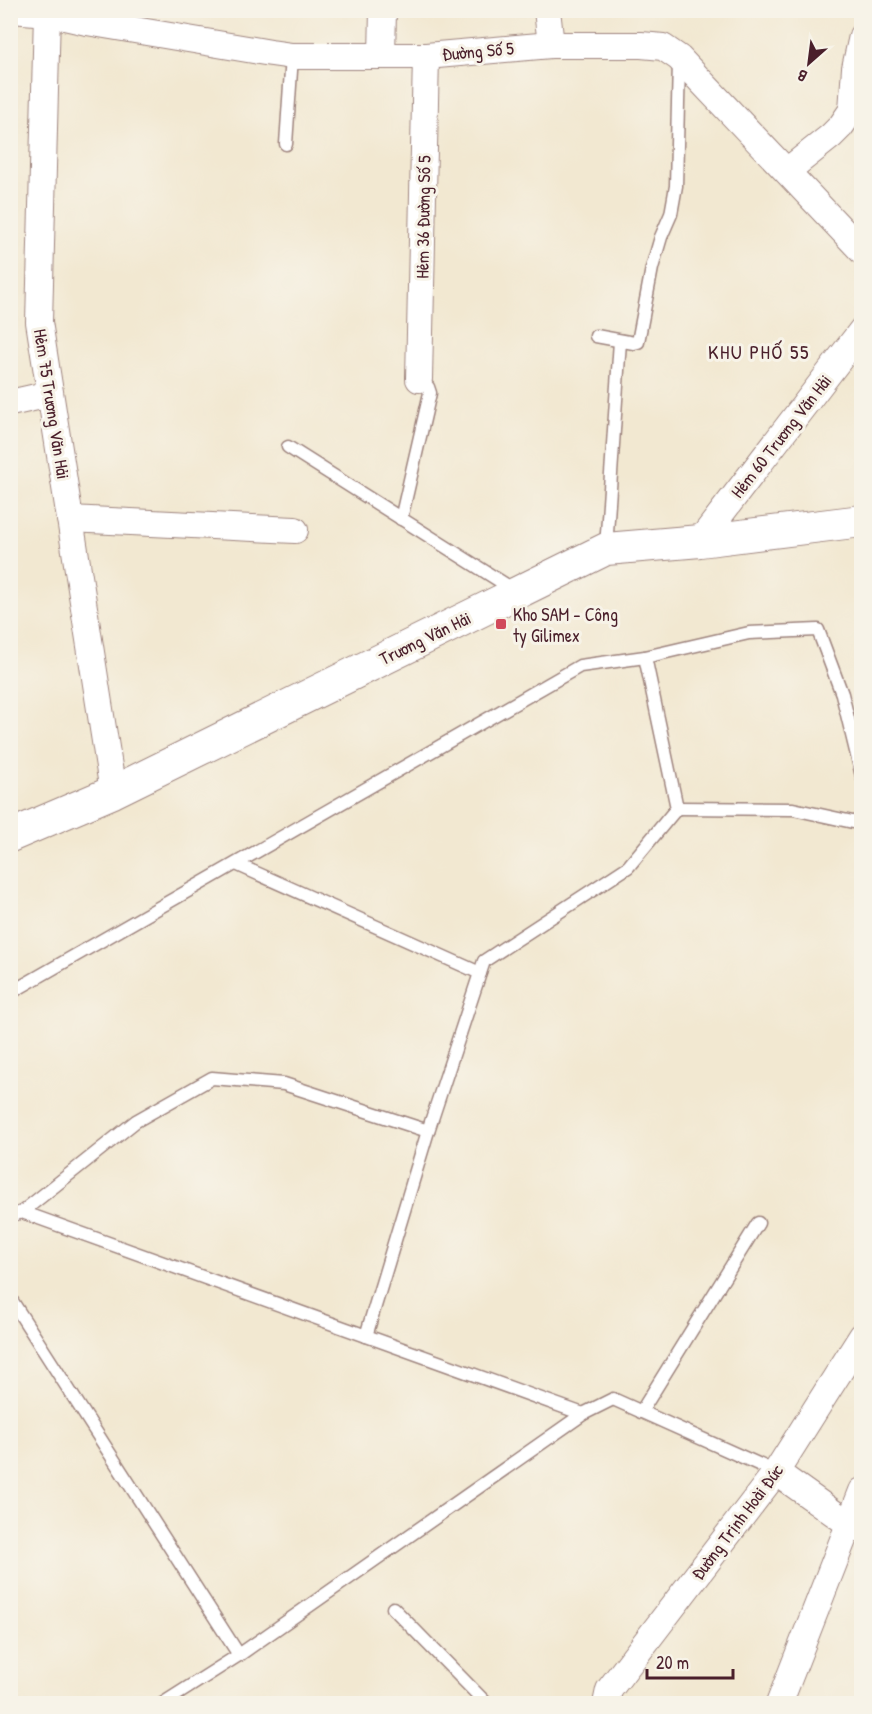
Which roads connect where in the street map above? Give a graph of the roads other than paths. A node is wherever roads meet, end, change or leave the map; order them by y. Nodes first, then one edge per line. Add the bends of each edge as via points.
1 (12, 10) edge
2 (383, 10) edge
3 (547, 10) edge
4 (47, 13) junction
5 (87, 16) edge
6 (861, 36) edge
7 (551, 45) junction
8 (292, 56) junction
9 (382, 56) junction
10 (426, 56) junction
11 (679, 58) junction
12 (286, 144) dead end
13 (787, 171) junction
14 (861, 251) edge
15 (861, 330) edge
16 (596, 336) dead end
17 (620, 341) junction
18 (419, 379) joint
19 (50, 394) junction
20 (10, 403) edge
21 (288, 447) dead end
22 (70, 519) junction
23 (401, 519) junction
24 (861, 521) edge
25 (296, 530) dead end
26 (699, 541) junction
27 (606, 549) junction
28 (517, 593) junction
29 (645, 657) junction
30 (861, 776) edge
31 (113, 792) junction
32 (678, 808) junction
33 (861, 824) edge
34 (10, 836) edge
35 (236, 864) junction
36 (480, 973) junction
37 (10, 993) edge
38 (428, 1131) junction
39 (16, 1214) edge
40 (758, 1222) dead end
41 (10, 1298) edge
42 (366, 1336) junction
43 (861, 1336) edge
44 (641, 1412) junction
45 (583, 1414) junction
46 (776, 1472) junction
47 (861, 1491) edge
48 (855, 1527) edge
49 (393, 1608) dead end
50 (239, 1655) junction
51 (162, 1704) edge
52 (487, 1704) edge
53 (606, 1704) edge
54 (779, 1704) edge

1 - 4 street, Đường Số 5
2 - 9 street
3 - 7 street
4 - 5 street, Đường Số 5
4 - 19 street, Hẻm 75 Trương Văn Hải via 39,322
5 - 8 street, Đường Số 5
6 - 13 street via 852,110 831,136
7 - 10 street, Đường Số 5
7 - 11 street, Đường Số 5 via 663,47
8 - 9 street, Đường Số 5
8 - 12 lane
9 - 10 street, Đường Số 5
10 - 18 street, Hẻm 36 Đường Số 5
11 - 13 street, Đường Số 5
11 - 17 lane via 676,186 671,214 652,268 638,342
13 - 14 street, Đường Số 5
15 - 26 street, Hẻm 60 Trương Văn Hải
16 - 17 lane
17 - 27 lane
18 - 23 lane via 430,393
19 - 20 street
19 - 22 street, Hẻm 75 Trương Văn Hải
21 - 23 lane
22 - 25 street
22 - 31 street, Hẻm 75 Trương Văn Hải
23 - 28 lane
24 - 26 street, Trương Văn Hải
26 - 27 street, Trương Văn Hải
27 - 28 street, Trương Văn Hải
28 - 31 street, Trương Văn Hải
29 - 30 lane via 749,633 818,630 842,694
29 - 32 lane
29 - 35 lane via 580,666
31 - 34 street, Trương Văn Hải
32 - 33 lane via 793,809
32 - 36 lane via 628,867 484,961
35 - 36 lane
35 - 37 lane
36 - 38 lane
38 - 39 lane via 284,1084 212,1078 136,1120
38 - 42 lane
39 - 42 lane
40 - 44 lane
41 - 50 lane
42 - 45 lane
43 - 46 street, Đường Trịnh Hoài Đức
44 - 45 lane via 613,1399
44 - 46 lane
45 - 50 lane
46 - 48 street
46 - 53 street, Đường Trịnh Hoài Đức via 609,1690
47 - 48 street
48 - 54 street
49 - 52 lane
50 - 51 lane

